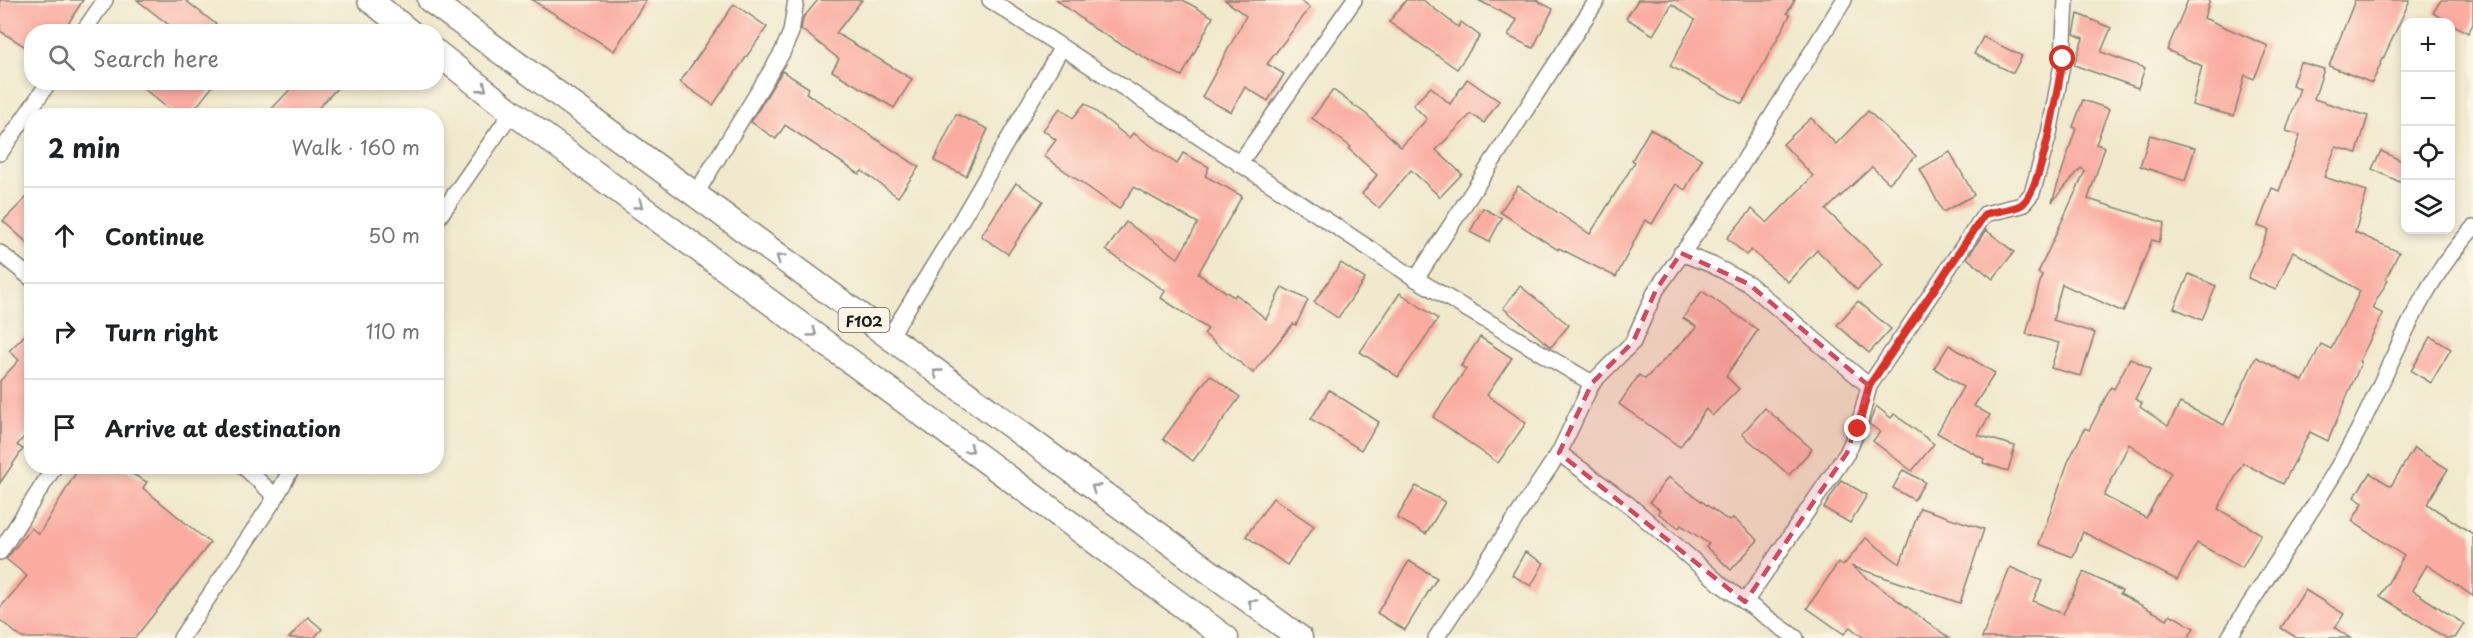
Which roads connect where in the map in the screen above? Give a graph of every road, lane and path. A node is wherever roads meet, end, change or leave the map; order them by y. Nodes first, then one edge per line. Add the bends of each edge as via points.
1 (105, 0) edge
2 (370, 0) edge
3 (430, 0) edge
4 (796, 0) edge
5 (990, 0) edge
6 (1354, 0) edge
7 (1598, 0) edge
8 (1844, 0) edge
9 (2066, 0) edge
10 (88, 24) edge
11 (400, 24) edge
12 (1062, 47) junction
13 (444, 58) edge
14 (43, 90) edge
15 (31, 108) edge
16 (512, 112) junction
17 (24, 118) edge
18 (0, 153) edge
19 (1239, 164) junction
20 (695, 195) junction
21 (444, 210) edge
22 (2473, 228) edge
23 (0, 252) edge
24 (1681, 253) junction
25 (24, 272) edge
26 (1416, 279) junction
27 (889, 338) junction
28 (1592, 383) junction
29 (1869, 386) junction
30 (1559, 453) junction
31 (50, 474) edge
32 (252, 474) edge
33 (289, 474) edge
34 (276, 497) junction
35 (0, 552) edge
36 (1745, 602) junction
37 (181, 638) edge
38 (1226, 638) edge
39 (1299, 638) edge
40 (1436, 638) edge
41 (1796, 638) edge
42 (2229, 638) edge

1 - 10 street
2 - 11 main road
3 - 20 main road, F102
4 - 20 street via 791,32 782,53
5 - 12 street
6 - 19 street
7 - 26 street
8 - 24 street via 1716,206
9 - 29 street via 2063,59 2049,134 2032,193 2022,205 1985,214
12 - 19 street
12 - 27 street
13 -> 16 main road, F102
14 - 15 street
16 - 21 street
16 -> 38 main road, F102
17 - 18 street
19 - 26 street
27 -> 20 main road, F102
22 - 42 street via 2433,277 2359,429
23 - 25 street
24 - 28 street via 1656,290 1633,342
24 - 29 street via 1749,284
26 - 28 street
39 -> 27 main road, F102
28 - 30 street
29 - 36 street via 1847,453
30 - 36 street via 1628,504
30 - 40 street
31 - 35 street
32 - 34 street
33 - 34 street
34 - 37 street
36 - 41 street

